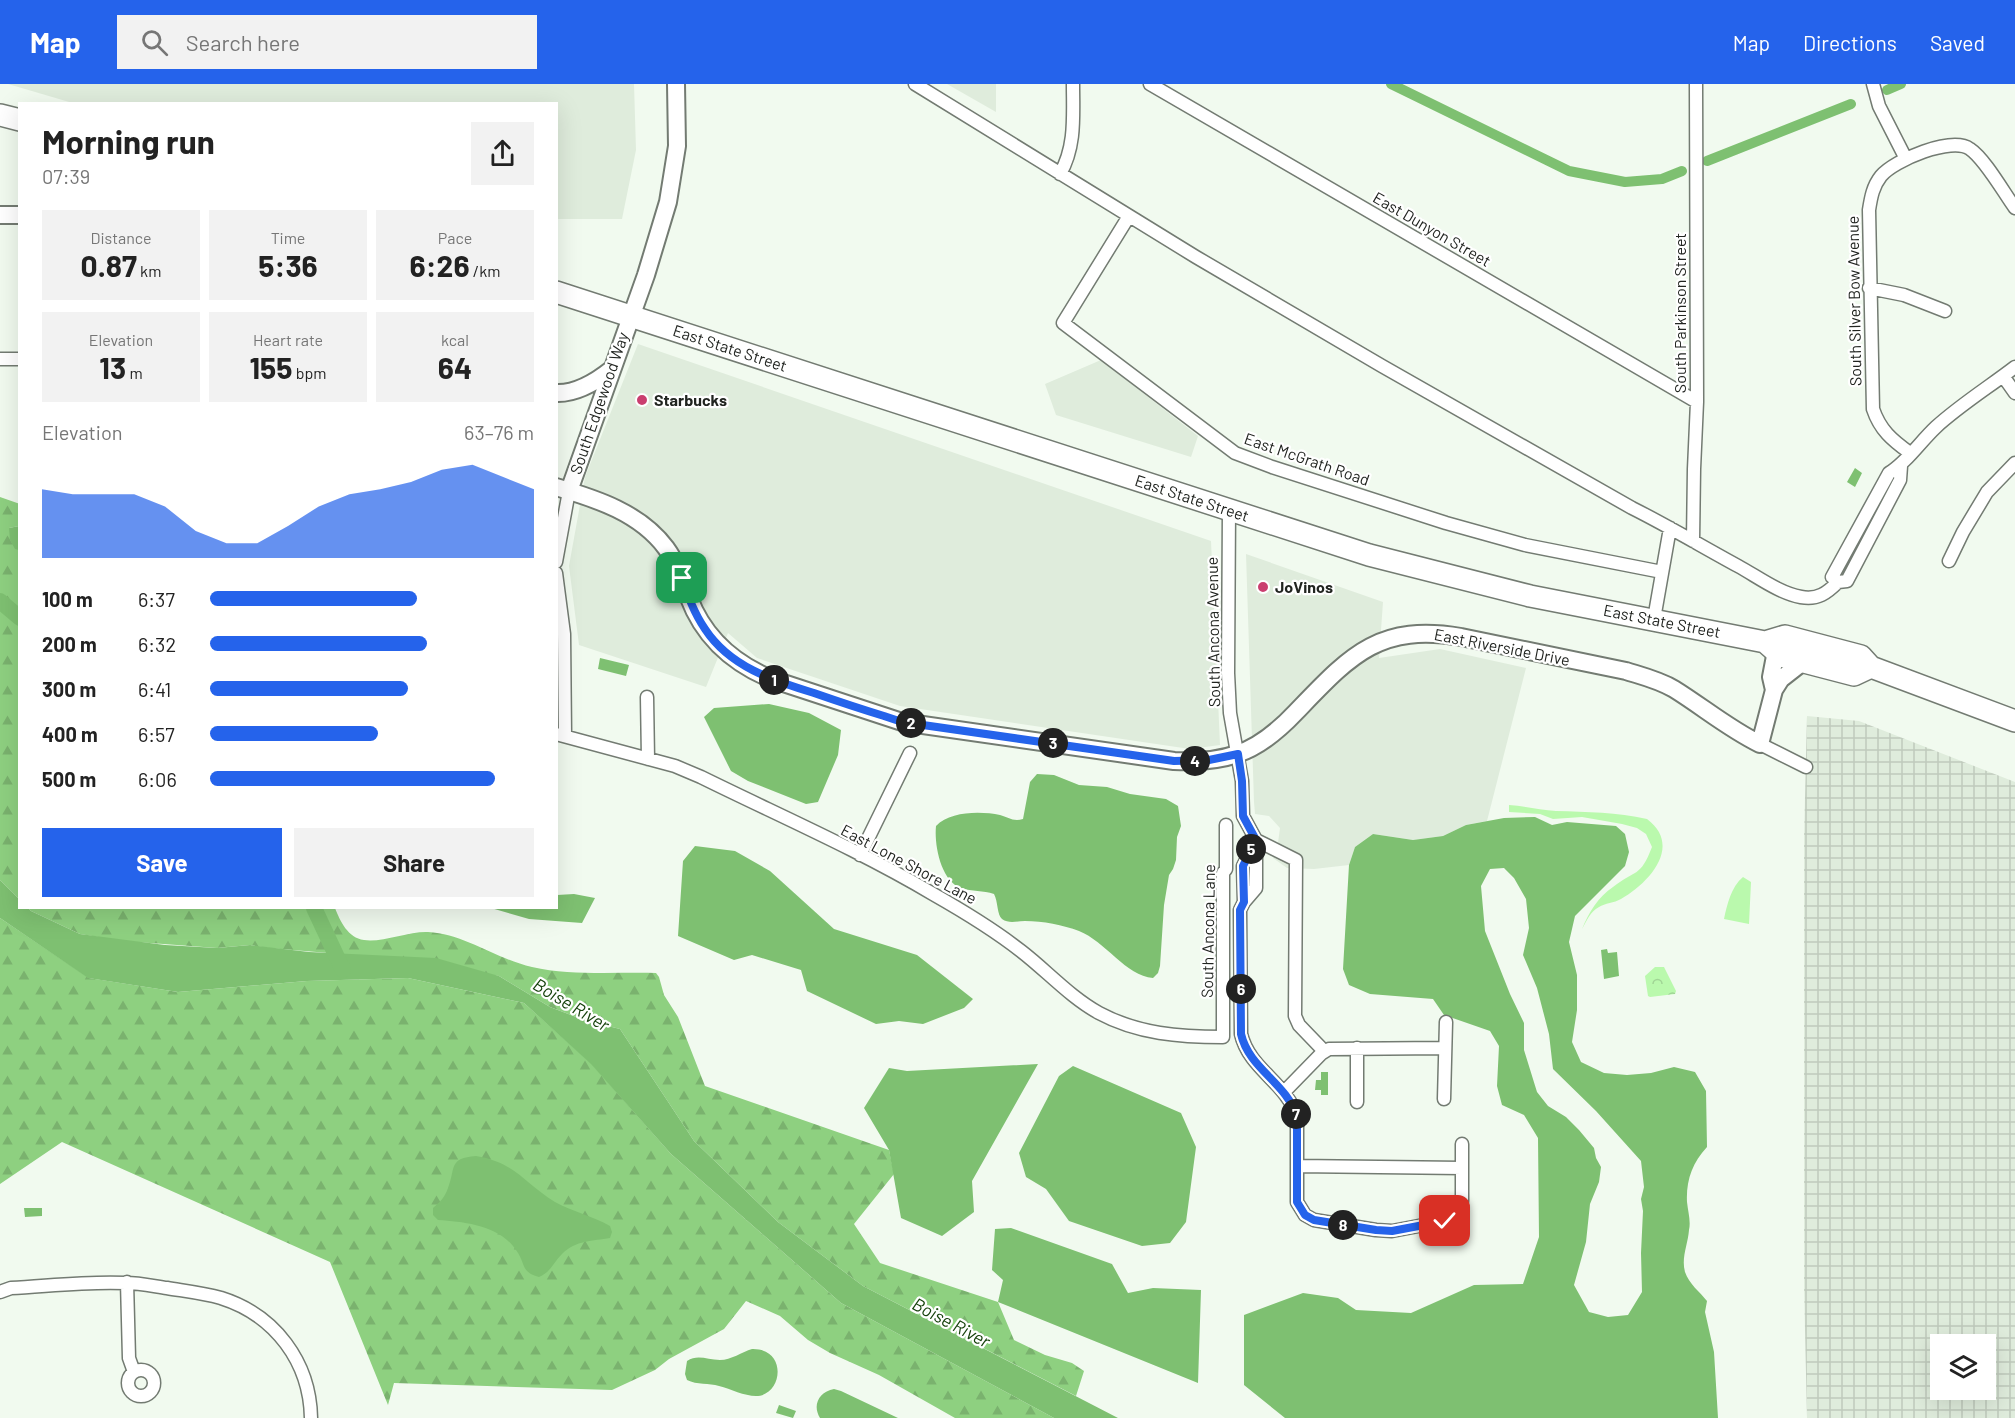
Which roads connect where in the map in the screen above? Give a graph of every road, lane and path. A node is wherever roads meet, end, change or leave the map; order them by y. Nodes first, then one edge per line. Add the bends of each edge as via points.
1 (676, 84) edge
2 (915, 84) edge
3 (1073, 84) edge
4 (1150, 84) edge
5 (1696, 84) edge
6 (1873, 84) edge
7 (0, 115) edge
8 (18, 120) edge
9 (1906, 159) junction
10 (1060, 174) junction
11 (2015, 208) edge
12 (0, 215) edge
13 (18, 215) edge
14 (1129, 216) junction
15 (1869, 288) junction
16 (558, 293) edge
17 (1945, 311) dead end
18 (630, 316) junction
19 (0, 359) edge
20 (18, 359) edge
21 (2015, 366) edge
22 (612, 369) junction
23 (2002, 376) junction
24 (558, 393) edge
25 (2015, 393) edge
26 (1697, 402) junction
27 (1910, 453) junction
28 (2015, 462) edge
29 (563, 489) edge
30 (1229, 509) junction
31 (1670, 528) junction
32 (558, 541) edge
33 (1693, 541) junction
34 (1949, 561) dead end
35 (1662, 572) junction
36 (558, 594) edge
37 (1654, 619) junction
38 (1770, 647) junction
39 (1804, 661) junction
40 (1871, 667) junction
41 (1774, 690) junction
42 (647, 696) dead end
43 (2015, 721) edge
44 (561, 735) edge
45 (1760, 744) junction
46 (910, 753) dead end
47 (1238, 754) junction
48 (648, 759) junction
49 (1806, 767) dead end
50 (1226, 825) dead end
51 (1256, 840) junction
52 (860, 855) junction
53 (1446, 1022) dead end
54 (1223, 1037) joint
55 (1357, 1048) junction
56 (1444, 1048) junction
57 (1324, 1051) junction
58 (1284, 1092) junction
59 (1444, 1100) dead end
60 (1357, 1102) dead end
61 (1462, 1144) dead end
62 (1297, 1166) junction
63 (1462, 1168) junction
64 (127, 1282) junction
65 (0, 1292) edge
66 (134, 1372) dead end
67 (311, 1418) edge

1 - 18 street, South Edgewood Way via 677,146 668,202
2 - 10 street
3 - 10 street via 1073,139
4 - 26 street, East Dunyon Street
5 - 26 street, South Parkinson Street
6 - 9 street via 1879,106
7 - 8 highway
9 - 11 street, South Silver Bow Avenue via 1947,145 1969,148
9 - 15 street, South Silver Bow Avenue via 1889,167 1873,190 1869,210
10 - 14 street
12 - 13 street
14 - 31 street via 1389,370
14 - 35 street, East McGrath Road via 1063,323 1235,453 1458,526
15 - 17 street via 1904,295
15 - 27 street, South Silver Bow Avenue via 1873,409 1889,438
16 - 18 highway, East State Street
18 - 22 street, South Edgewood Way
18 - 30 highway, East State Street
19 - 20 street
21 - 23 street
22 - 24 street via 583,387
22 - 29 street, South Edgewood Way
23 - 25 street
23 - 27 street via 1950,414
26 - 33 street, South Parkinson Street
27 - 33 street via 1901,466 1889,473 1832,577 1838,582 1826,594 1801,597 1777,588
28 - 34 street via 1987,492
29 - 32 street, South Edgewood Way
29 - 47 street, East Riverside Drive via 605,503 636,518 650,530 675,562 705,630 737,662 771,679 902,722 1174,761
30 - 37 highway, East State Street via 1396,562 1530,596
30 - 47 street, South Ancona Avenue via 1228,673
31 - 33 street
31 - 35 street
35 - 37 street
36 - 44 street via 564,634
37 - 38 highway, East State Street
38 - 39 highway, East State Street via 1780,656
38 - 40 highway, East State Street via 1785,636 1861,656
38 - 41 street
39 - 40 highway, East State Street via 1854,675
39 - 41 street via 1781,679
40 - 43 highway, East State Street
41 - 45 street
42 - 48 street
44 - 48 street, East Lone Shore Lane
45 - 47 street, East Riverside Drive via 1650,678 1461,637 1424,633 1395,637 1359,652 1340,666 1281,728
45 - 49 street, East Riverside Drive
46 - 52 street
47 - 51 street, South Ancona Avenue via 1243,816
48 - 52 street, East Lone Shore Lane via 701,777
50 - 54 street, South Ancona Lane
51 - 57 street via 1296,860 1295,1016
51 - 58 street via 1256,888 1240,910 1241,1034 1253,1060
52 - 54 street, East Lone Shore Lane via 979,920 1099,1013 1154,1033
53 - 56 street
55 - 56 street
55 - 57 street
55 - 60 street
56 - 59 street
57 - 58 street
58 - 62 street via 1297,1117
61 - 63 street
62 - 63 street
62 - 63 street via 1297,1202 1305,1215 1314,1220 1392,1231 1455,1216 1462,1201
64 - 65 street via 11,1288
64 - 66 street via 129,1358
64 - 67 street via 221,1298 262,1319 292,1351 309,1388

